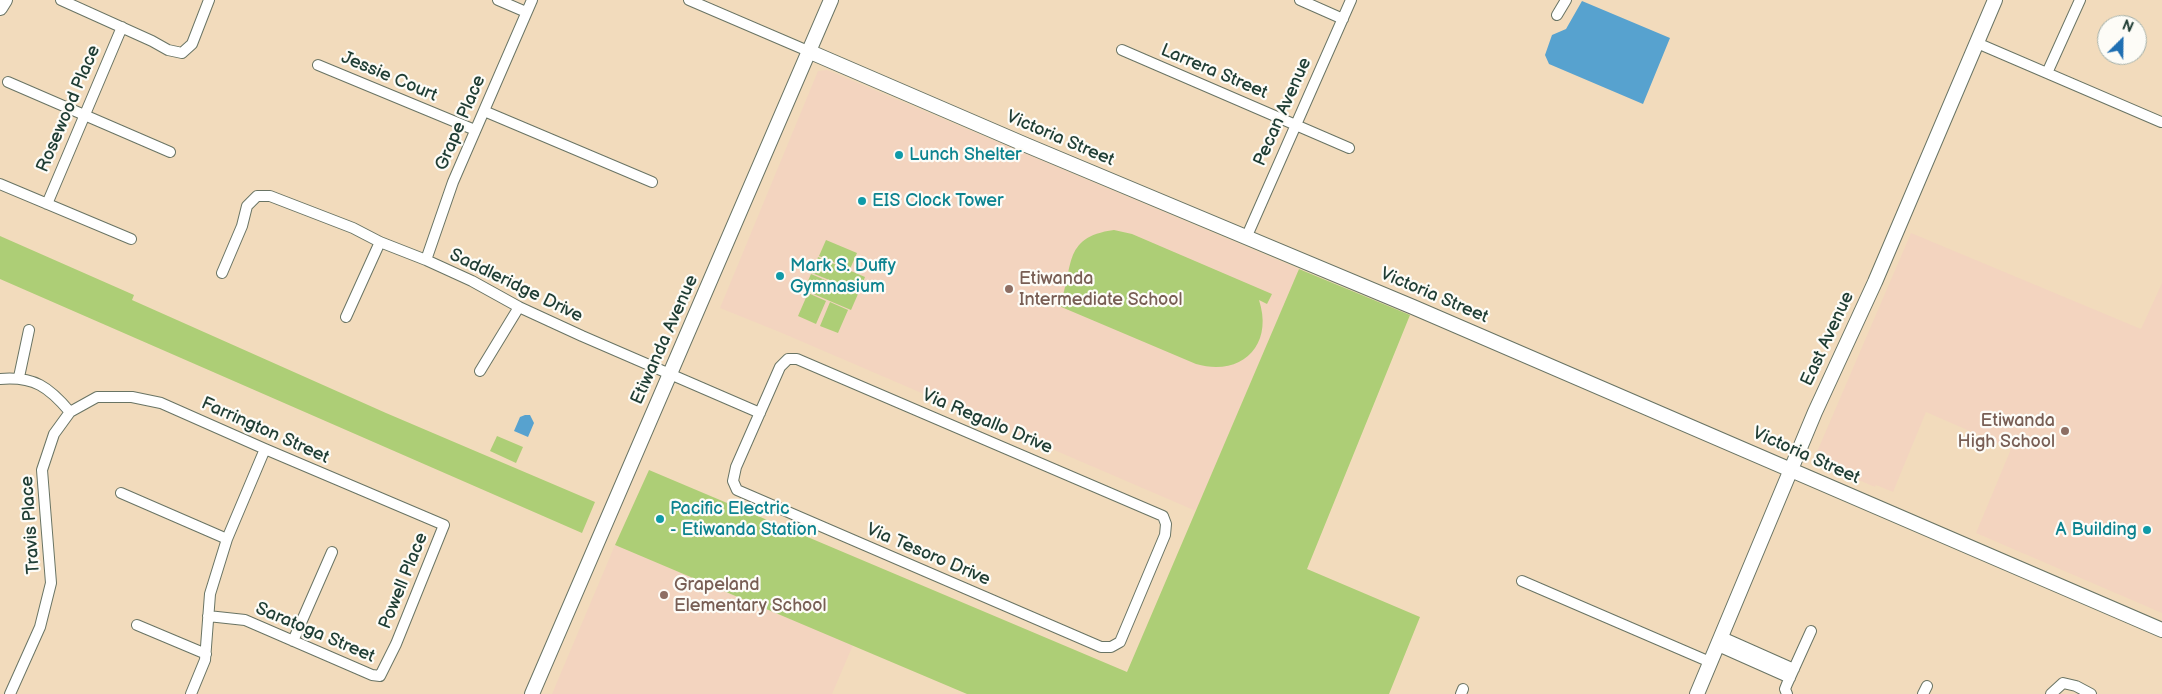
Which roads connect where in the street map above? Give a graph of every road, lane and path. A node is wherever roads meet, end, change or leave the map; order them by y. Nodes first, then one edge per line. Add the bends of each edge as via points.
1 (5, 0) edge
2 (61, 0) edge
3 (209, 0) edge
4 (498, 0) edge
5 (532, 0) edge
6 (690, 0) edge
7 (831, 0) edge
8 (1300, 0) edge
9 (1351, 0) edge
10 (1566, 0) edge
11 (1995, 0) edge
12 (2080, 0) edge
13 (0, 8) edge
14 (526, 12) junction
15 (1556, 15) dead end
16 (1343, 18) junction
17 (122, 27) junction
18 (1977, 43) junction
19 (1122, 50) dead end
20 (808, 51) junction
21 (318, 65) dead end
22 (2047, 73) junction
23 (8, 82) dead end
24 (484, 111) junction
25 (84, 115) junction
26 (2162, 122) edge
27 (1295, 124) junction
28 (475, 130) junction
29 (1349, 148) dead end
30 (170, 152) dead end
31 (652, 182) dead end
32 (0, 184) edge
33 (47, 204) junction
34 (1246, 238) junction
35 (131, 239) dead end
36 (380, 242) junction
37 (426, 260) junction
38 (222, 273) dead end
39 (519, 307) junction
40 (346, 317) dead end
41 (28, 330) dead end
42 (480, 371) dead end
43 (670, 374) junction
44 (19, 378) junction
45 (0, 379) edge
46 (70, 412) junction
47 (760, 413) junction
48 (265, 450) junction
49 (1792, 470) junction
50 (121, 493) dead end
51 (444, 524) joint
52 (227, 539) junction
53 (332, 552) dead end
54 (1522, 580) dead end
55 (208, 616) junction
56 (137, 625) dead end
57 (2162, 630) edge
58 (1811, 631) dead end
59 (293, 640) junction
60 (1720, 641) junction
61 (1111, 647) joint
62 (206, 654) junction
63 (1710, 662) junction
64 (1792, 673) junction
65 (380, 676) joint
66 (10, 694) edge
67 (191, 694) edge
68 (532, 694) edge
69 (1697, 694) edge
70 (1787, 694) edge
71 (2052, 694) edge
72 (2091, 694) edge

1 - 13 street
2 - 17 street
3 - 17 street via 192,44 182,53 168,50
4 - 14 street
5 - 14 street, Grape Place
6 - 20 street, Victoria Street
7 - 20 street, Etiwanda Avenue
8 - 16 street
9 - 16 street, Pecan Avenue
10 - 15 street
11 - 18 street, East Avenue
12 - 22 street
14 - 24 street, Grape Place
16 - 27 street, Pecan Avenue
17 - 25 street, Rosewood Place
18 - 22 street
18 - 49 street, East Avenue
19 - 27 street, Larrera Street
20 - 34 street, Victoria Street
20 - 43 street, Etiwanda Avenue
21 - 28 street, Jessie Court
22 - 26 street
23 - 25 street
24 - 28 street, Grape Place
24 - 31 street
25 - 30 street
25 - 33 street, Rosewood Place
27 - 29 street, Larrera Street
27 - 34 street, Pecan Avenue
28 - 37 street, Grape Place
32 - 33 street
33 - 35 street
34 - 49 street, Victoria Street
36 - 37 street, Saddleridge Drive
36 - 38 street, Saddleridge Drive via 270,196 256,196 247,206
36 - 40 street
37 - 39 street, Saddleridge Drive
39 - 42 street
39 - 43 street, Saddleridge Drive
41 - 44 street
43 - 47 street, Saddleridge Drive
43 - 68 street, Etiwanda Avenue
44 - 45 street
44 - 46 street via 37,383 55,394
46 - 48 street, Farrington Street via 97,397 132,397 161,403
46 - 66 street, Travis Place via 54,434 42,470 52,583 40,627
47 - 61 street, Via Tesoro Drive via 734,473 734,488 1101,647
47 - 61 street, Via Regallo Drive via 780,367 788,359 798,358 1163,516 1165,535 1120,642
48 - 51 street, Farrington Street
48 - 52 street
49 - 57 street, Victoria Street
49 - 60 street, East Avenue
50 - 52 street
51 - 65 street, Powell Place
52 - 55 street via 210,594
53 - 59 street
54 - 63 street
55 - 59 street, Saratoga Street via 245,620
55 - 62 street
56 - 62 street
58 - 64 street
59 - 65 street, Saratoga Street
60 - 63 street, East Avenue
60 - 64 street
62 - 67 street
63 - 69 street, East Avenue
64 - 70 street via 1785,689
71 - 72 street via 2063,683

